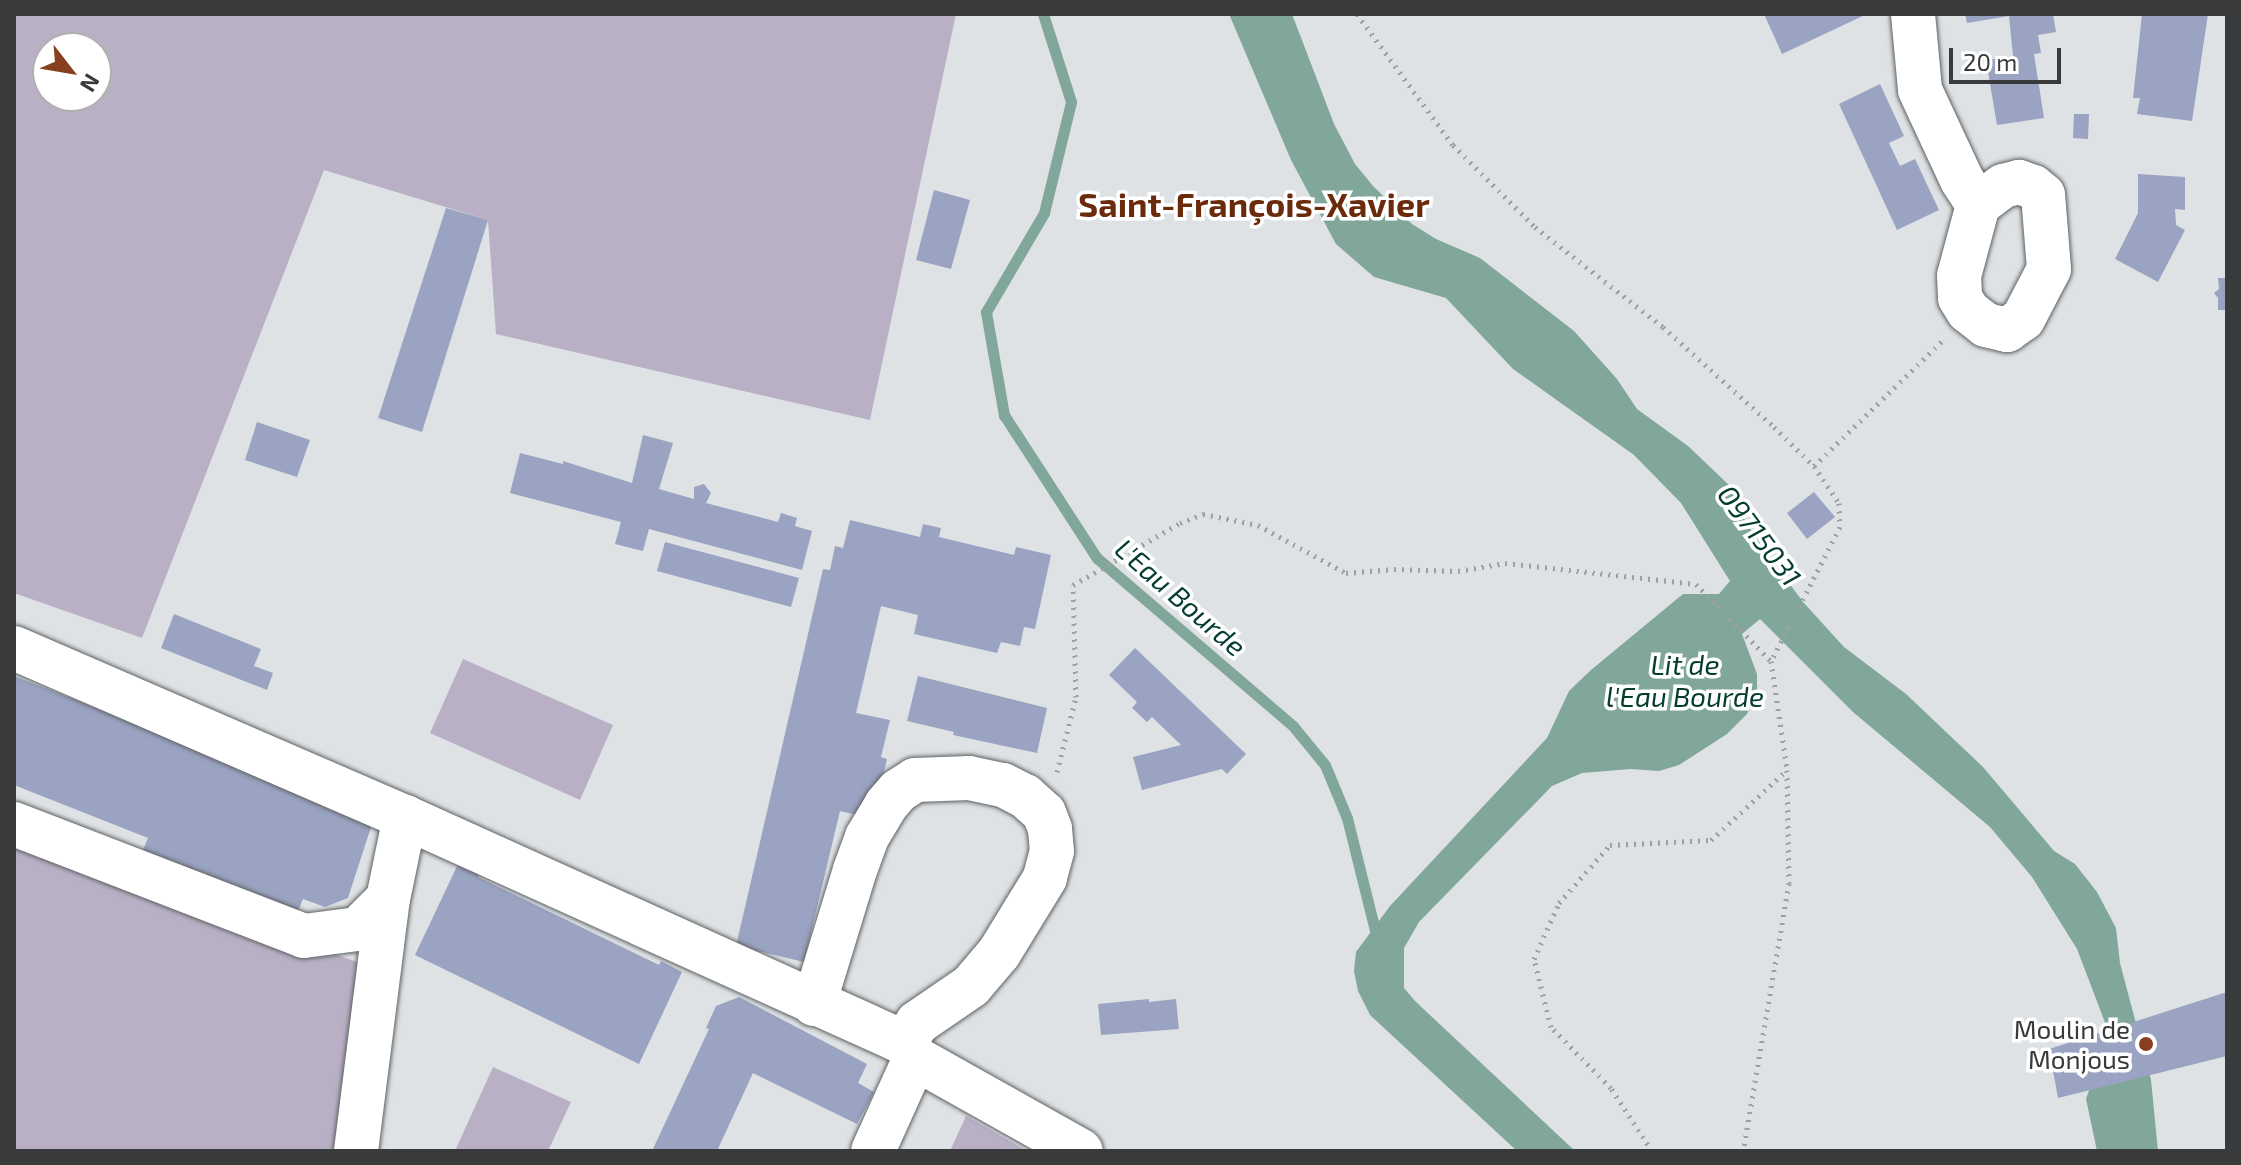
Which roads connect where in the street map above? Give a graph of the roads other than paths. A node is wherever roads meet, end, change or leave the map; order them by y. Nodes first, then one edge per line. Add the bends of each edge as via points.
1 (1913, 14) edge
2 (1978, 205) junction
3 (14, 648) edge
4 (405, 817) junction
5 (14, 824) edge
6 (388, 899) junction
7 (814, 1004) junction
8 (910, 1051) junction
9 (356, 1151) edge
10 (873, 1151) edge
11 (1081, 1151) edge

1 - 2 street via 1920,90
2 - 2 street via 1959,276 1960,298 1986,325 2007,330 2023,319 2049,269 2043,195 2019,182 2003,186
3 - 4 street
4 - 6 street
4 - 7 street
5 - 6 street via 304,936 358,929
6 - 9 street
7 - 8 street
7 - 8 street via 867,837 898,791 915,780 969,778 1003,785 1044,813 1052,851 1045,878 1020,922 971,986 917,1023
8 - 10 street
8 - 11 street

